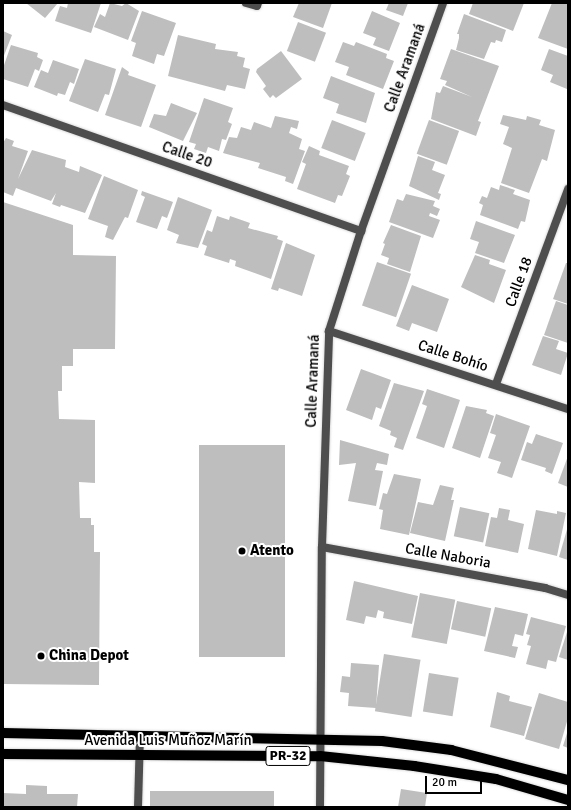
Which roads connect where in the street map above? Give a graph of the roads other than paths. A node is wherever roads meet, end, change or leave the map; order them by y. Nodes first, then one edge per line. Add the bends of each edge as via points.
1 (246, 3) edge
2 (258, 3) edge
3 (443, 3) edge
4 (3, 105) edge
5 (568, 189) edge
6 (361, 231) junction
7 (328, 331) junction
8 (496, 384) junction
9 (568, 409) edge
10 (322, 547) junction
11 (568, 595) edge
12 (3, 734) edge
13 (140, 735) junction
14 (320, 739) junction
15 (3, 754) edge
16 (320, 756) junction
17 (139, 757) junction
18 (568, 780) edge
19 (568, 800) edge
20 (138, 807) edge
21 (320, 807) edge

1 - 2 street via 257,6
3 - 6 street, Calle Aramaná
4 - 6 street, Calle 20
5 - 8 street, Calle 18
6 - 7 street, Calle Aramaná
7 - 8 street, Calle Bohío
7 - 10 street, Calle Aramaná
8 - 9 street, Calle Bohío
10 - 11 street, Calle Naboria via 545,588
10 - 14 street, Calle Aramaná
12 - 13 main road, Avenida Luis Muñoz Marín / PR-32
13 - 14 main road, Avenida Luis Muñoz Marín / PR-32
13 - 17 street
14 - 16 street, Calle Aramaná
14 - 18 main road, Avenida Luis Muñoz Marín / PR-32 via 382,741 451,750
15 - 17 main road, Avenida Luis Muñoz Marín / PR-32
16 - 17 main road, Avenida Luis Muñoz Marín / PR-32
16 - 19 main road, Avenida Luis Muñoz Marín / PR-32 via 414,766 496,779
16 - 21 street, Calle Aramaná
17 - 20 street

